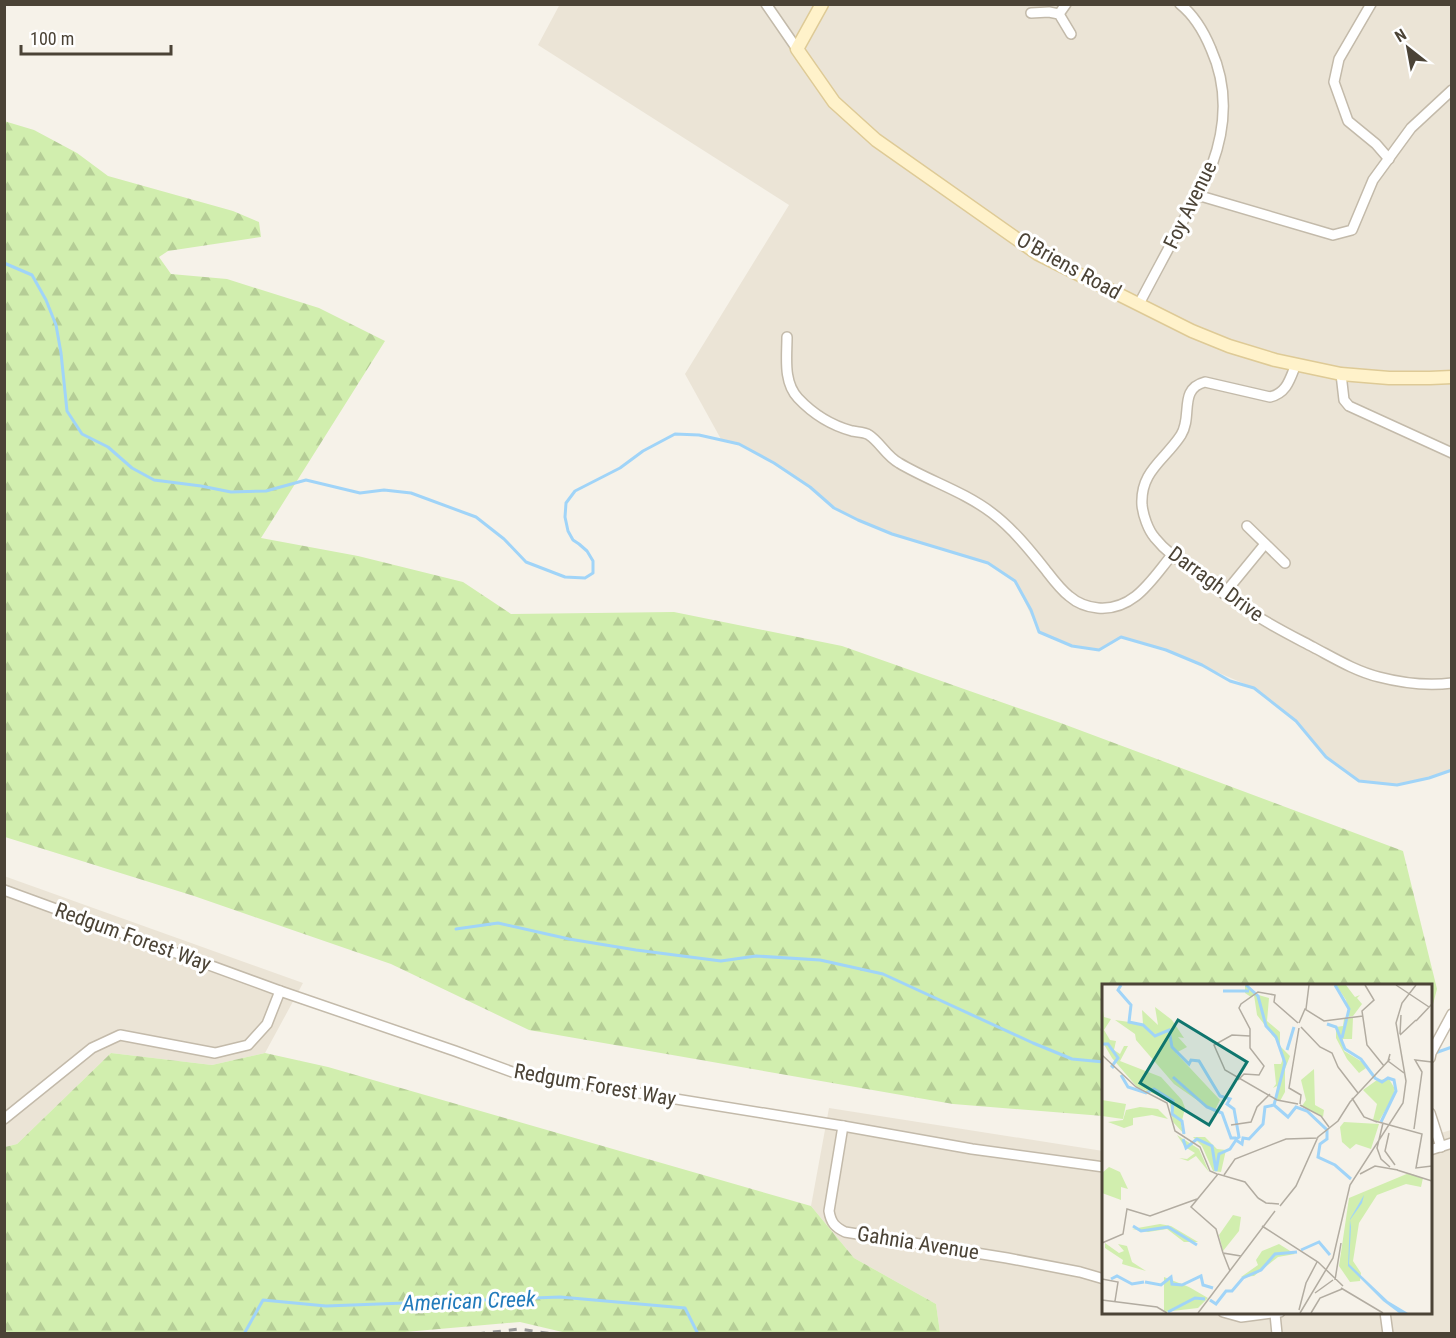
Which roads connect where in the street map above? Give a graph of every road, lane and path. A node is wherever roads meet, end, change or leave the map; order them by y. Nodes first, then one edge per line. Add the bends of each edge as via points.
1 (766, 4) edge
2 (822, 4) edge
3 (1066, 4) edge
4 (1180, 4) edge
5 (1371, 4) edge
6 (1031, 13) dead end
7 (1059, 14) junction
8 (1071, 34) dead end
9 (797, 49) junction
10 (1452, 90) edge
11 (1389, 159) junction
12 (1197, 195) junction
13 (1139, 304) junction
14 (787, 337) dead end
15 (1296, 364) junction
16 (1341, 374) junction
17 (1452, 377) edge
18 (1452, 453) edge
19 (1247, 526) dead end
20 (1265, 544) junction
21 (1172, 555) junction
22 (1285, 563) dead end
23 (1224, 594) junction
24 (1452, 683) edge
25 (4, 890) edge
26 (280, 991) junction
27 (1452, 1014) edge
28 (1432, 1051) edge
29 (1432, 1116) edge
30 (4, 1119) edge
31 (843, 1126) junction
32 (1452, 1143) edge
33 (1441, 1147) junction
34 (1432, 1150) edge
35 (1102, 1167) edge
36 (1102, 1278) edge
37 (1230, 1314) edge
38 (1269, 1314) edge
39 (1278, 1314) edge
40 (1385, 1314) edge
41 (1277, 1334) edge
42 (1388, 1334) edge

1 - 9 street, O'Briens Road
2 - 9 street
3 - 7 street
4 - 12 street, Foy Avenue via 1204,33 1215,58 1224,108 1212,166
5 - 11 street via 1340,59 1334,82 1348,121
6 - 7 street
7 - 8 street
9 - 13 street, O'Briens Road via 834,102 876,140 1038,254
10 - 11 street via 1411,128
11 - 12 street via 1373,180 1352,230 1333,235
12 - 13 street, Foy Avenue
13 - 15 street, O'Briens Road via 1229,346
14 - 21 street via 789,386 806,407 826,421 868,435 897,462 965,495 992,513 1075,601 1098,608 1127,603
15 - 16 street, O'Briens Road
15 - 21 street, Darragh Drive via 1287,386 1270,397 1205,382 1191,390 1183,432 1150,471 1143,492 1142,506 1148,525
16 - 17 street, O'Briens Road
16 - 18 street via 1344,400 1349,406
19 - 20 street
20 - 22 street
20 - 23 street
21 - 23 street, Darragh Drive
23 - 24 street, Darragh Drive via 1346,665 1379,677
25 - 26 street, Redgum Forest Way
26 - 30 street via 267,1024 248,1045 215,1053 120,1035 92,1048
26 - 31 street, Redgum Forest Way via 515,1073
27 - 28 street
29 - 33 street
31 - 35 street, Redgum Forest Way
31 - 36 street, Gahnia Avenue via 830,1211 830,1220 836,1227 846,1232 1007,1258
32 - 33 street
33 - 34 street
37 - 38 street
39 - 41 street
40 - 42 street

